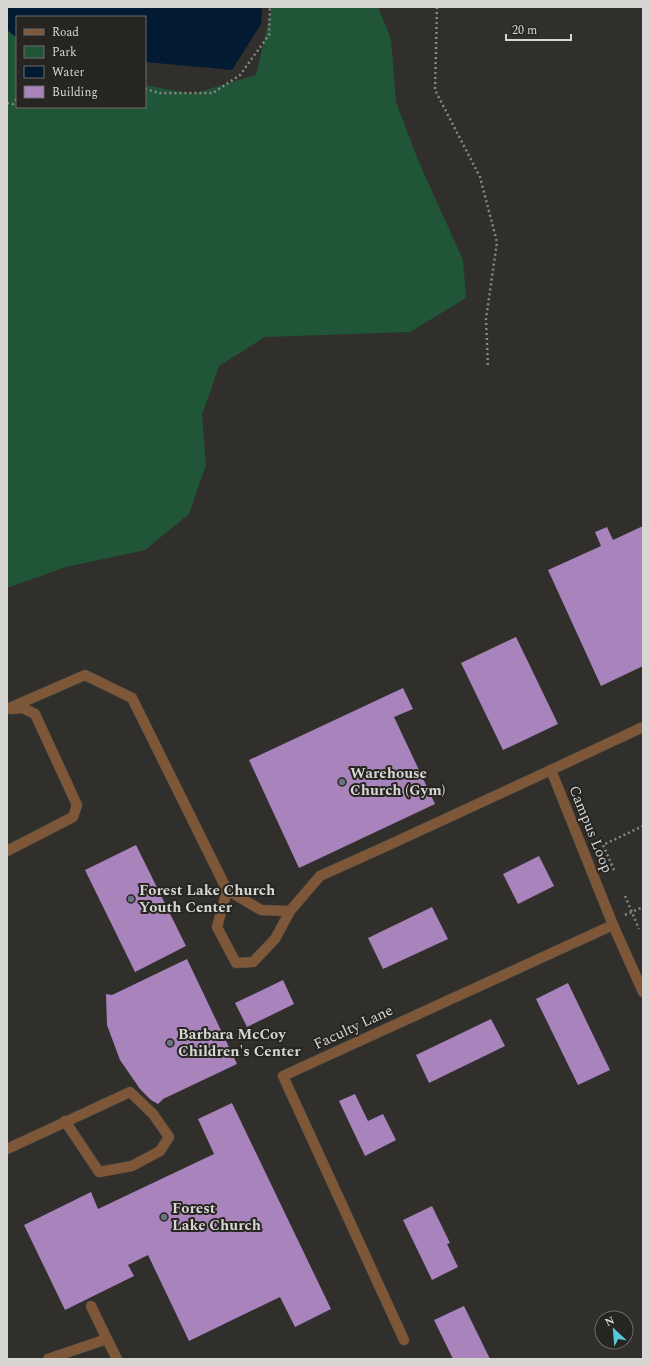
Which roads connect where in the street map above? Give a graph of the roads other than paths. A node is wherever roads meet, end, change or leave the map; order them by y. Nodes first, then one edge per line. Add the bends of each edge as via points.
1 (7, 709) edge
2 (643, 727) edge
3 (551, 770) junction
4 (7, 851) edge
5 (227, 890) junction
6 (290, 911) junction
7 (613, 925) junction
8 (643, 992) edge
9 (65, 1121) junction
10 (7, 1149) edge
11 (91, 1306) dead end
12 (107, 1339) junction
13 (404, 1340) dead end
14 (48, 1359) edge
15 (117, 1359) edge

1 - 4 lane via 23,708 35,714 77,805 73,817
1 - 5 lane via 85,675 132,698
2 - 3 lane
3 - 6 lane via 320,876
3 - 7 lane, Campus Loop
5 - 6 lane via 261,910
5 - 6 lane via 217,927 236,962 253,962 275,939
7 - 8 lane, Campus Loop
7 - 13 lane, Faculty Lane via 283,1076
9 - 9 lane via 130,1092 153,1114 169,1137 160,1151 132,1166 99,1172
9 - 10 lane
11 - 12 lane
12 - 14 lane
12 - 15 lane

